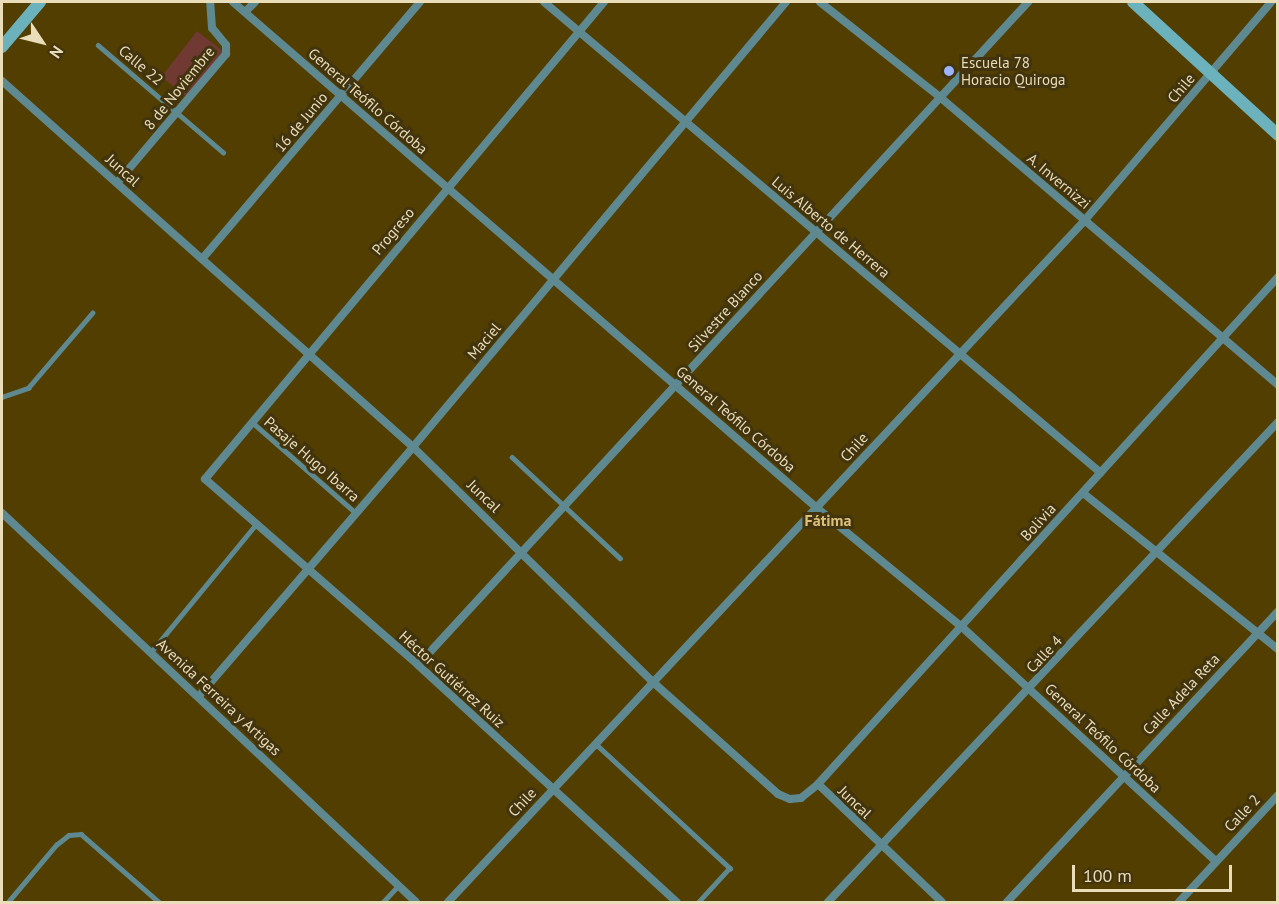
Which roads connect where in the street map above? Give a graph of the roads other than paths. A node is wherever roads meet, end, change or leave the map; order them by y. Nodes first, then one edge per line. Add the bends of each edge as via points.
1 (40, 2) edge
2 (210, 2) edge
3 (233, 2) edge
4 (255, 2) edge
5 (420, 2) edge
6 (544, 2) edge
7 (604, 2) edge
8 (786, 2) edge
9 (820, 2) edge
10 (1028, 2) edge
11 (1133, 2) edge
12 (1271, 2) edge
13 (245, 12) junction
14 (579, 31) junction
15 (98, 45) dead end
16 (2, 47) edge
17 (1210, 73) junction
18 (2, 81) edge
19 (341, 95) junction
20 (941, 98) junction
21 (178, 111) junction
22 (685, 121) junction
23 (1278, 135) edge
24 (223, 152) dead end
25 (117, 183) junction
26 (447, 188) junction
27 (1085, 220) junction
28 (816, 231) junction
29 (202, 259) junction
30 (1278, 277) edge
31 (553, 279) junction
32 (92, 313) dead end
33 (1224, 338) junction
34 (958, 352) junction
35 (308, 354) junction
36 (676, 385) junction
37 (1278, 385) edge
38 (2, 397) edge
39 (252, 422) junction
40 (1278, 422) edge
41 (413, 447) junction
42 (512, 457) dead end
43 (1101, 473) junction
44 (205, 479) joint
45 (1083, 493) junction
46 (565, 507) junction
47 (817, 508) junction
48 (2, 513) edge
49 (357, 514) junction
50 (256, 524) junction
51 (1158, 552) junction
52 (523, 553) junction
53 (620, 558) dead end
54 (308, 571) junction
55 (1278, 611) edge
56 (962, 627) junction
57 (1257, 632) junction
58 (1278, 649) edge
59 (151, 652) junction
60 (418, 665) junction
61 (654, 683) junction
62 (1029, 689) junction
63 (199, 696) junction
64 (596, 744) junction
65 (1123, 774) junction
66 (818, 784) junction
67 (553, 789) junction
68 (1278, 795) edge
69 (882, 847) junction
70 (1216, 861) junction
71 (398, 886) junction
72 (8, 903) edge
73 (159, 903) edge
74 (383, 903) edge
75 (416, 903) edge
76 (448, 903) edge
77 (677, 903) edge
78 (699, 903) edge
79 (828, 903) edge
80 (942, 903) edge
81 (1007, 903) edge
82 (1179, 903) edge

1 - 16 street
2 - 21 street, 8 de Noviembre via 212,28 226,45 226,54
3 - 13 street, General Teófilo Córdoba
4 - 13 street
5 - 19 street, 16 de Junio
6 - 14 street, Luis Alberto de Herrera
7 - 14 street, Progreso
8 - 22 street, Maciel
9 - 20 street, A. Invernizzi
10 - 20 street, Silvestre Blanco
11 - 17 street
12 - 17 street, Chile
13 - 19 street, General Teófilo Córdoba
14 - 22 street, Luis Alberto de Herrera
14 - 26 street, Progreso
15 - 21 lane, Calle 22
17 - 23 street
17 - 27 street, Chile
18 - 25 street, Juncal
19 - 26 street, General Teófilo Córdoba
19 - 29 street, 16 de Junio
20 - 27 street, A. Invernizzi
20 - 28 street, Silvestre Blanco
21 - 24 lane, Calle 22
21 - 25 street, 8 de Noviembre
22 - 28 street, Luis Alberto de Herrera
22 - 31 street, Maciel
25 - 29 street, Juncal
26 - 31 street, General Teófilo Córdoba
26 - 35 street, Progreso
27 - 33 street, A. Invernizzi
27 - 34 street, Chile
28 - 34 street, Luis Alberto de Herrera
28 - 36 street, Silvestre Blanco
29 - 35 street, Juncal
30 - 33 street, Bolivia
31 - 36 street, General Teófilo Córdoba
31 - 41 street, Maciel
32 - 38 lane via 28,388
33 - 37 street, A. Invernizzi
33 - 43 street, Bolivia
34 - 43 street, Luis Alberto de Herrera
34 - 47 street, Chile
35 - 39 street, Progreso
35 - 41 street, Juncal
36 - 46 street, Silvestre Blanco
36 - 47 street, General Teófilo Córdoba
39 - 44 street, Progreso
39 - 49 lane, Pasaje Hugo Ibarra
40 - 51 street, Calle 4
41 - 49 street, Maciel
41 - 52 street, Juncal
42 - 46 lane
43 - 45 street, Bolivia
44 - 50 street, Héctor Gutiérrez Ruiz
45 - 51 street
45 - 56 street, Bolivia
46 - 52 street, Silvestre Blanco
46 - 53 lane
47 - 56 street, General Teófilo Córdoba
47 - 61 street, Chile
48 - 59 street, Avenida Ferreira y Artigas
49 - 54 street, Maciel
50 - 54 street, Héctor Gutiérrez Ruiz
50 - 59 lane
51 - 57 street
51 - 62 street, Calle 4
52 - 60 street, Silvestre Blanco
52 - 61 street, Juncal
54 - 60 street, Héctor Gutiérrez Ruiz
54 - 63 street, Maciel
55 - 57 street, Calle Adela Reta
56 - 62 street, General Teófilo Córdoba
56 - 66 street, Bolivia
57 - 58 street
57 - 65 street, Calle Adela Reta
59 - 63 street, Avenida Ferreira y Artigas
60 - 67 street, Héctor Gutiérrez Ruiz
61 - 64 street, Chile
61 - 66 street, Juncal via 778,794 801,798
62 - 65 street, General Teófilo Córdoba
62 - 69 street, Calle 4
63 - 71 street, Avenida Ferreira y Artigas
64 - 67 street, Chile
64 - 78 lane via 729,868
65 - 70 street, General Teófilo Córdoba
65 - 81 street, Calle Adela Reta
66 - 69 street, Juncal
67 - 76 street, Chile
67 - 77 street, Héctor Gutiérrez Ruiz
68 - 70 street, Calle 2
69 - 79 street, Calle 4
69 - 80 street, Juncal
70 - 82 street, Calle 2
71 - 74 lane
71 - 75 street, Avenida Ferreira y Artigas
72 - 73 lane via 56,845 69,835 81,834

